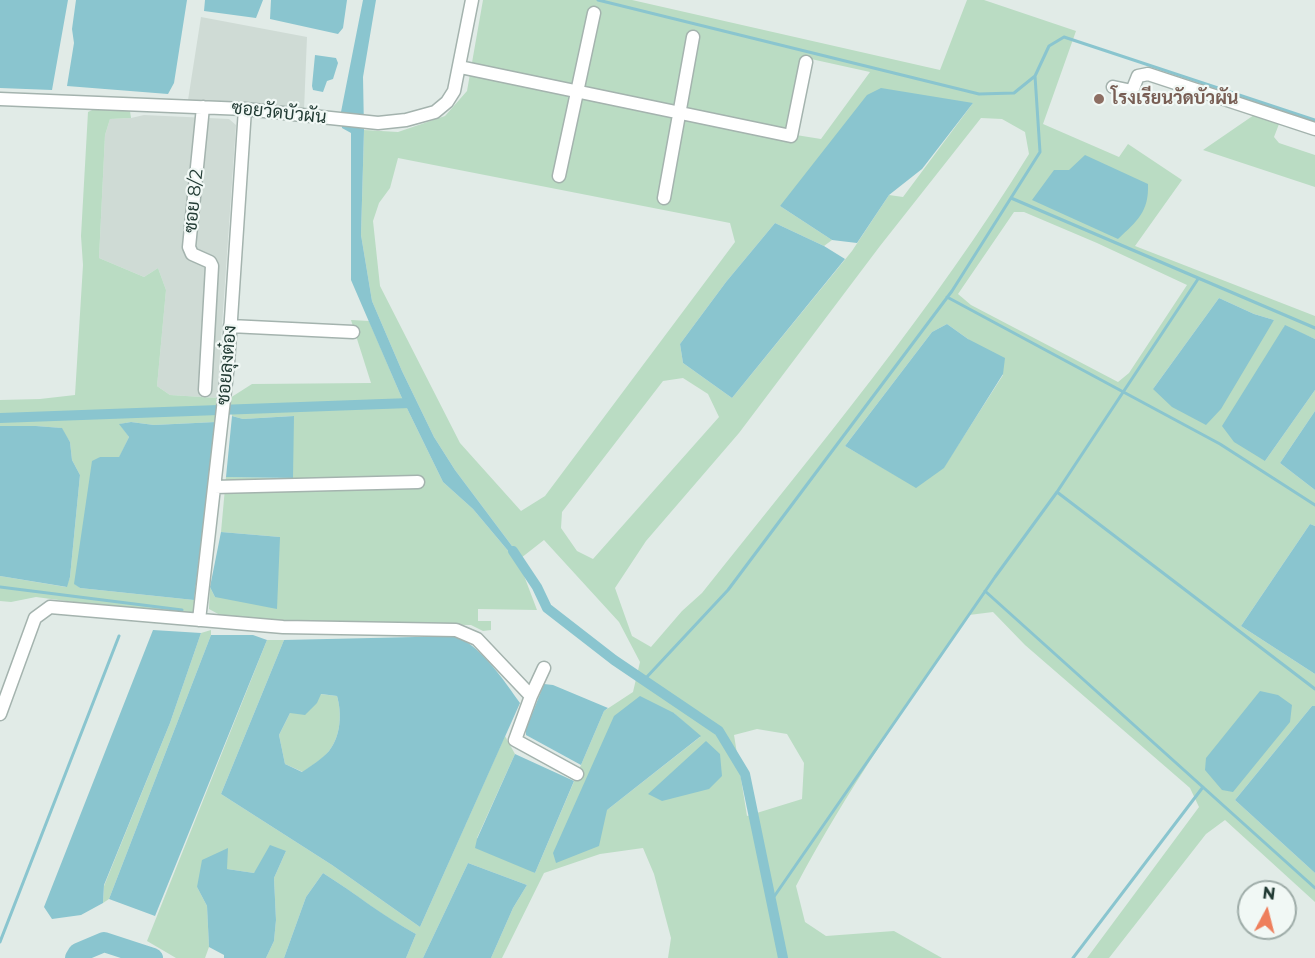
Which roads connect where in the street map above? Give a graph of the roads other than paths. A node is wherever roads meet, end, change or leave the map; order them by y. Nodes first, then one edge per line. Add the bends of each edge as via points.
1 (472, 0) edge
2 (594, 13) dead end
3 (693, 37) dead end
4 (806, 62) dead end
5 (460, 67) junction
6 (1113, 87) dead end
7 (577, 92) junction
8 (0, 99) edge
9 (203, 107) junction
10 (245, 109) junction
11 (679, 112) junction
12 (1315, 129) edge
13 (559, 176) dead end
14 (664, 198) dead end
15 (230, 326) junction
16 (353, 332) dead end
17 (205, 390) dead end
18 (418, 482) dead end
19 (214, 487) junction
20 (199, 620) junction
21 (544, 668) dead end
22 (6, 677) edge
23 (531, 696) junction
24 (0, 714) edge
25 (577, 774) dead end

1 - 5 street, ซอยวัดบัวผัน
2 - 7 street
3 - 11 street
4 - 11 street via 791,136
5 - 7 street
5 - 10 street, ซอยวัดบัวผัน via 447,102 435,112 406,120 378,123
6 - 12 street via 1132,91 1138,76 1148,74
7 - 11 street
7 - 13 street
8 - 9 street, ซอยวัดบัวผัน
9 - 10 street, ซอยวัดบัวผัน
9 - 17 street, ซอย 8/2 via 189,247 192,254 212,266
10 - 15 street, ซอยลุงต๋อง
11 - 14 street
15 - 16 street
15 - 19 street, ซอยลุงต๋อง
18 - 19 street
19 - 20 street, ซอยลุงต๋อง
20 - 22 street via 50,607 35,618
20 - 23 street via 283,627 456,630 477,639
21 - 23 street
22 - 24 street
23 - 25 street via 515,740

